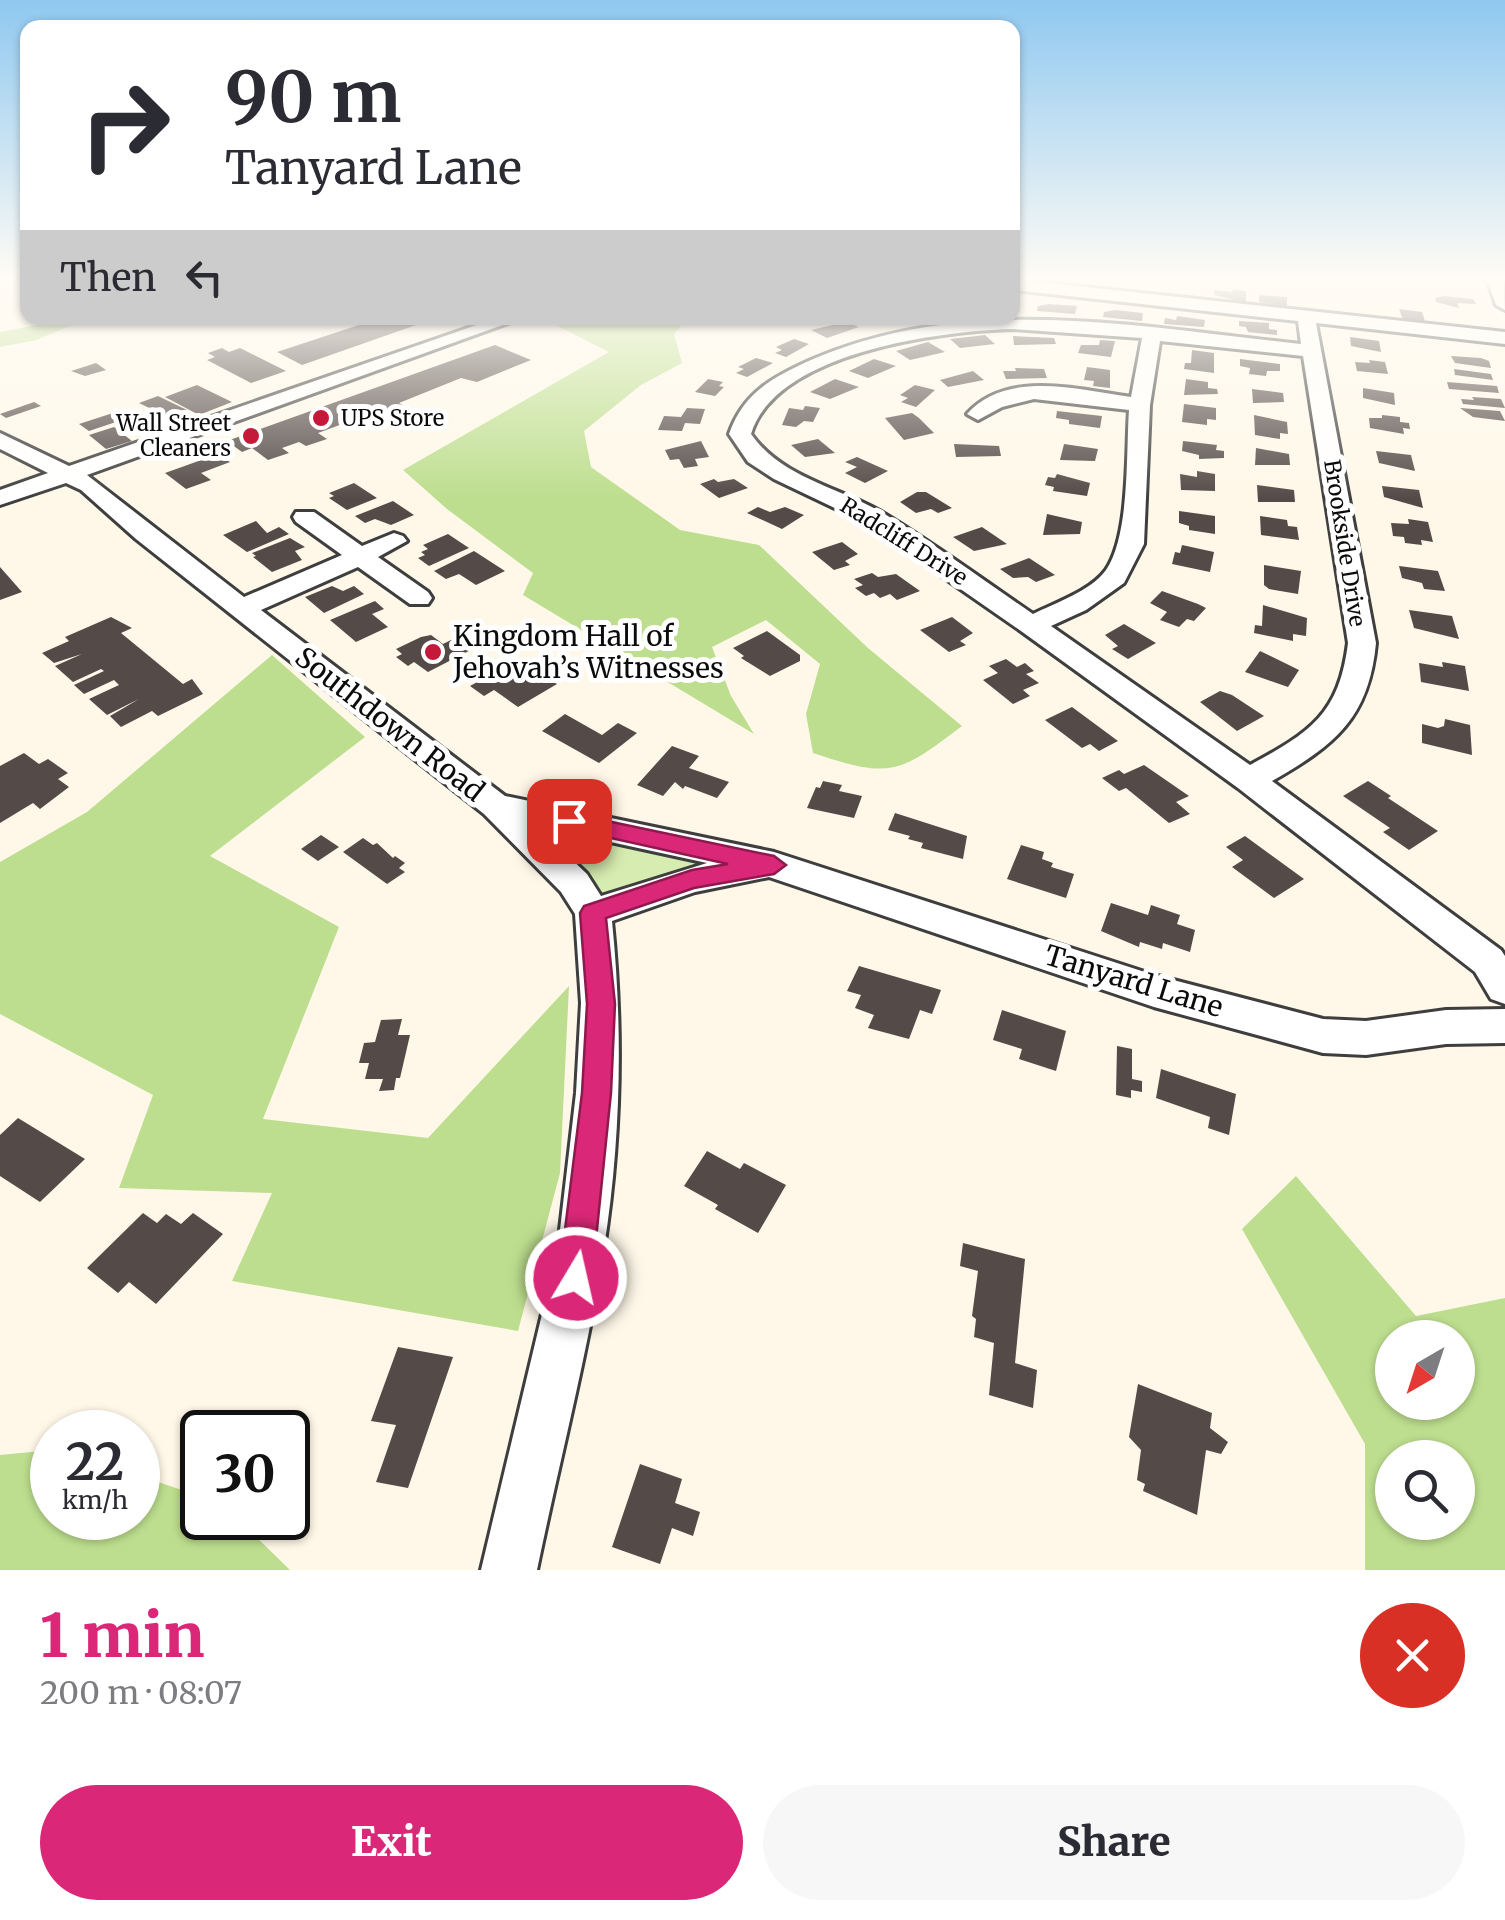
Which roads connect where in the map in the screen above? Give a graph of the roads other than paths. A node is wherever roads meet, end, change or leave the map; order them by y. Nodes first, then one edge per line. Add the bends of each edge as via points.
1 (408, 352) edge
2 (840, 352) edge
3 (1149, 352) edge
4 (1312, 352) edge
5 (1140, 405) junction
6 (978, 414) dead end
7 (0, 440) edge
8 (71, 475) junction
9 (0, 498) edge
10 (305, 517) dead end
11 (394, 541) dead end
12 (359, 555) junction
13 (419, 598) dead end
14 (243, 608) junction
15 (1032, 626) junction
16 (1248, 780) junction
17 (496, 806) junction
18 (774, 865) junction
19 (593, 913) junction
20 (1505, 988) edge
21 (1505, 1026) edge
22 (509, 1570) edge

1 - 8 street
2 - 15 street, Radcliff Drive via 764,391 746,410 740,434 756,457 874,517
3 - 5 street
4 - 16 street, Brookside Drive via 1362,643 1358,682 1301,752
5 - 6 street via 1020,394
5 - 15 street via 1131,544 1115,577
7 - 8 street, Southdown Road
8 - 9 street
8 - 14 street, Southdown Road
10 - 12 street
11 - 12 street
12 - 13 street
12 - 14 street
14 - 17 street, Southdown Road
15 - 16 street, Radcliff Drive
16 - 20 street, Radcliff Drive via 1488,961
17 - 18 street, Tanyard Lane
17 - 19 street, Southdown Road via 574,883
18 - 19 street, Tanyard Lane via 692,880
18 - 21 street, Tanyard Lane via 1154,992 1323,1036
19 - 22 street via 601,1004 581,1247

